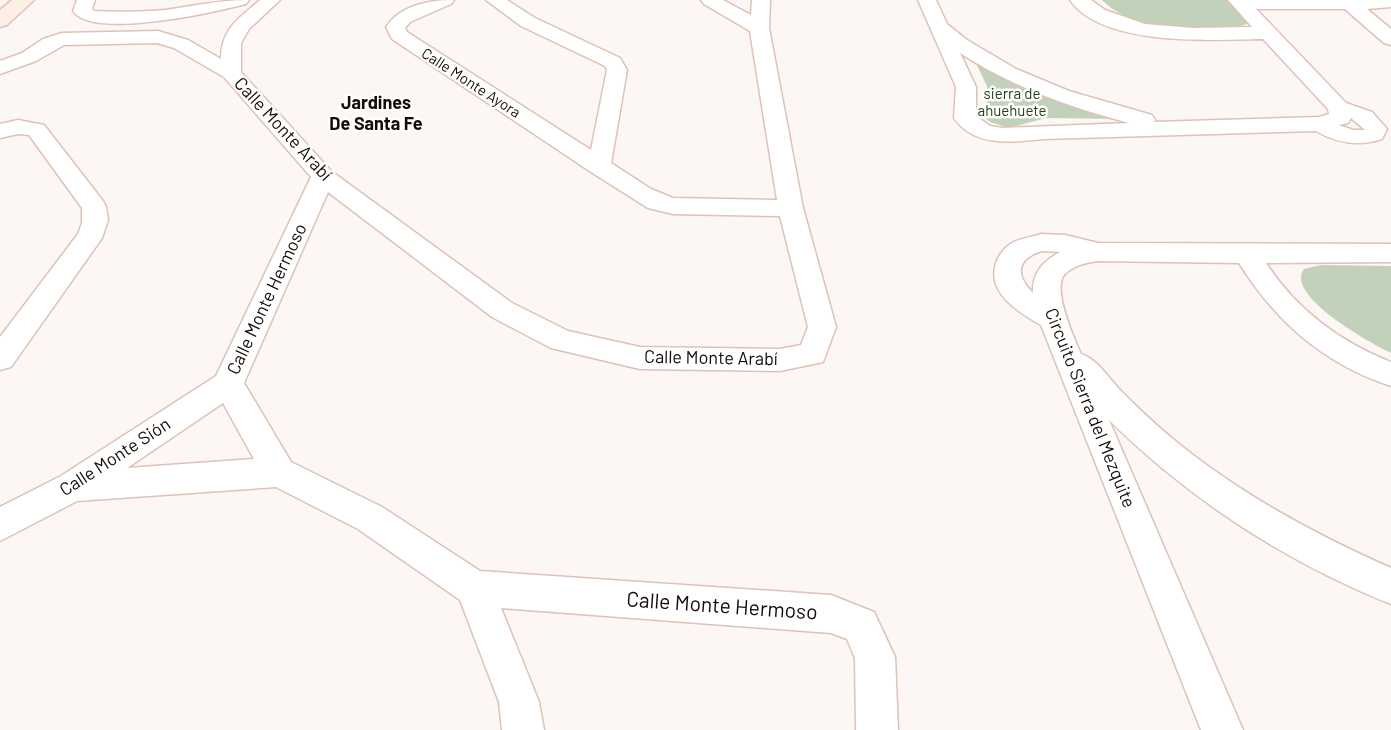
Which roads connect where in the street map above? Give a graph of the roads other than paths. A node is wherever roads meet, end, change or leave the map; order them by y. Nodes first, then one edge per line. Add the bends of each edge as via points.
1 (24, 0) edge
2 (86, 0) edge
3 (240, 0) edge
4 (271, 0) edge
5 (445, 0) edge
6 (495, 0) edge
7 (710, 0) edge
8 (760, 0) edge
9 (927, 0) edge
10 (1079, 0) edge
11 (1347, 1) edge
12 (1238, 2) edge
13 (1387, 7) edge
14 (156, 17) junction
15 (1368, 19) junction
16 (0, 21) edge
17 (936, 24) junction
18 (1262, 27) junction
19 (759, 28) junction
20 (138, 37) junction
21 (1391, 39) edge
22 (0, 68) edge
23 (231, 73) junction
24 (1339, 108) junction
25 (1320, 124) junction
26 (1189, 129) junction
27 (0, 131) edge
28 (599, 166) junction
29 (323, 176) junction
30 (791, 208) junction
31 (1096, 252) junction
32 (1391, 253) edge
33 (1246, 254) junction
34 (1058, 332) junction
35 (0, 358) edge
36 (1391, 374) edge
37 (228, 384) junction
38 (279, 472) junction
39 (73, 486) junction
40 (0, 525) edge
41 (1391, 586) edge
42 (474, 588) junction
43 (523, 730) edge
44 (877, 730) edge
45 (1222, 730) edge

1 - 16 street
2 - 14 street via 82,11 89,16
3 - 14 street
4 - 23 street, Calle Monte Arabí via 241,26 231,43
5 - 28 street, Calle Monte Ayora via 403,18 395,27 399,35
6 - 28 street via 528,22 613,62 617,70
7 - 19 street
8 - 19 street, Calle Monte Arabí
9 - 17 street
10 - 18 street via 1107,18 1144,29 1180,33
11 - 12 street
11 - 13 street
11 - 15 street
12 - 18 street
13 - 15 street
14 - 20 street
15 - 18 street
15 - 21 street
17 - 26 street via 987,61 1034,85 1092,106
17 - 26 street via 966,87 965,118 983,132 1006,136
18 - 24 street
19 - 30 street, Calle Monte Arabí
20 - 22 street, Calle Monte Arabí via 62,39
20 - 23 street, Calle Monte Arabí via 159,37 181,44
23 - 29 street, Calle Monte Arabí
24 - 25 street via 1340,118
24 - 25 street via 1364,116 1376,129 1374,134 1342,135
25 - 26 street
27 - 35 street via 18,127 36,130 94,207 96,225
28 - 30 street via 657,202 673,206
29 - 30 street, Calle Monte Arabí via 502,310 561,340 640,358 780,360 813,354 822,327
29 - 37 street, Calle Monte Hermoso
31 - 33 street, Circuito Sierra del Mezquite
31 - 34 street, Circuito Sierra del Mezquite via 1070,258 1053,268 1046,283 1047,298
31 - 34 street via 1048,241 1021,248 1007,263 1008,283 1015,294
32 - 33 street, Circuito Sierra del Mezquite
33 - 36 street via 1278,300 1299,322 1339,351
34 - 41 street via 1093,382 1131,422 1179,462 1298,541
34 - 45 street, Circuito Sierra del Mezquite
37 - 38 street, Calle Monte Hermoso
37 - 39 street, Calle Monte Sión
38 - 39 street
38 - 42 street, Calle Monte Hermoso via 370,518
39 - 40 street, Calle Monte Sión
42 - 43 street via 519,702
42 - 44 street, Calle Monte Hermoso via 831,614 860,625 875,657

